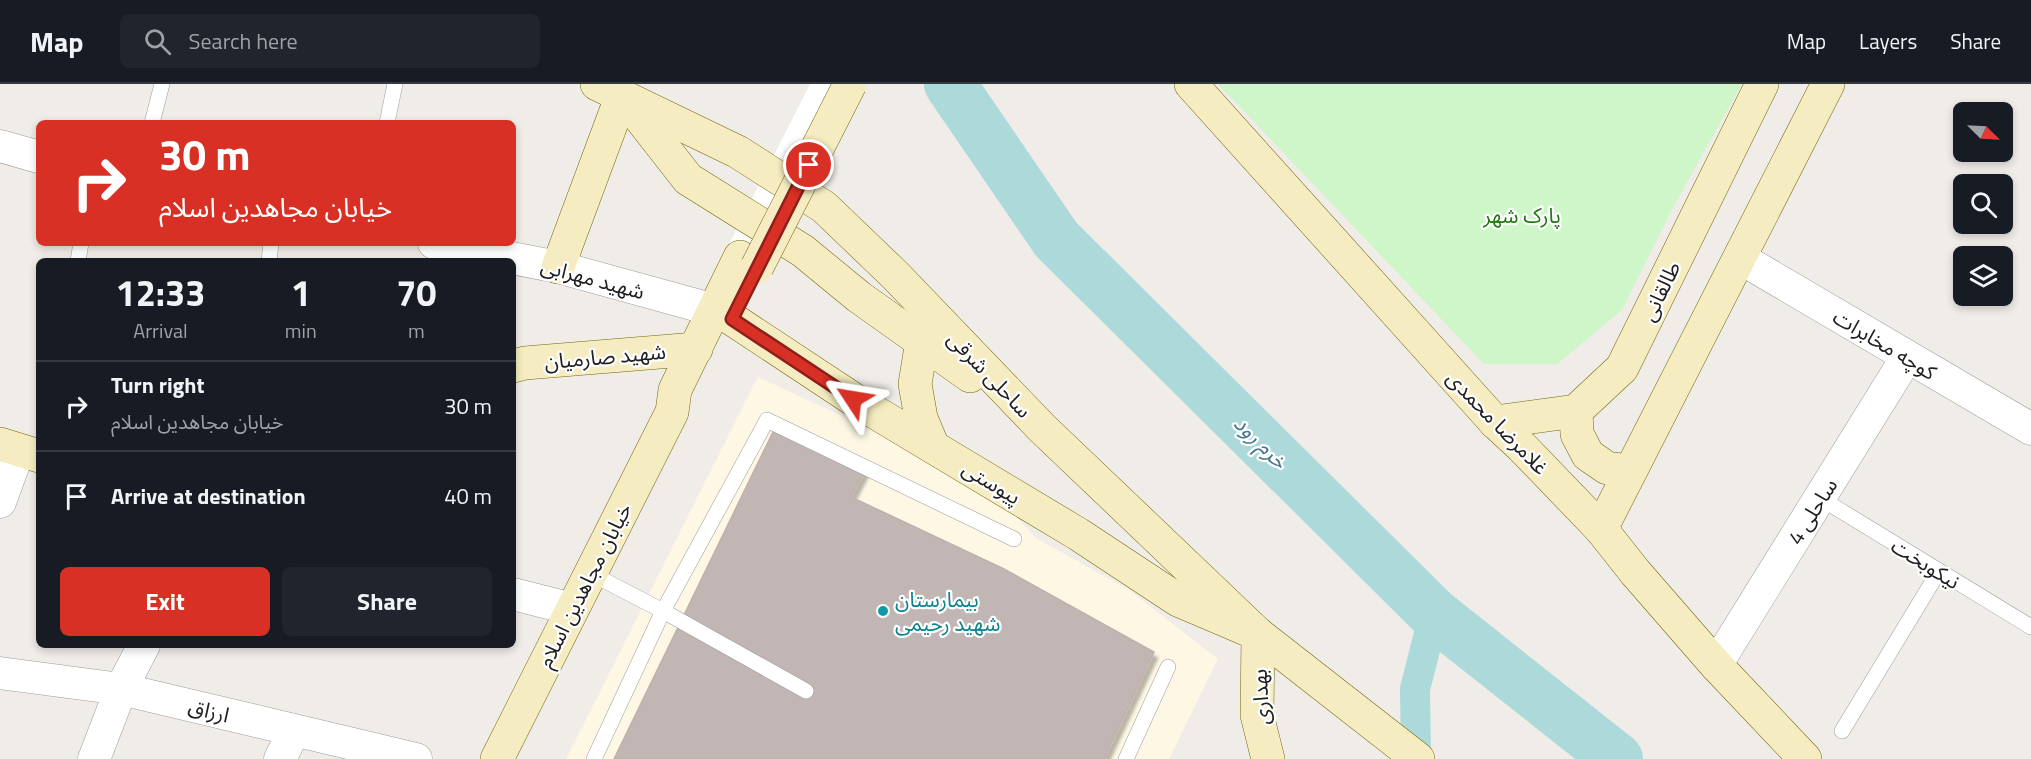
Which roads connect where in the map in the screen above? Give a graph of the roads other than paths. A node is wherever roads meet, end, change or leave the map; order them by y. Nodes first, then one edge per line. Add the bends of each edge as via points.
1 (162, 84) edge
2 (395, 84) edge
3 (827, 84) edge
4 (850, 84) edge
5 (1191, 84) edge
6 (1762, 84) edge
7 (1828, 84) edge
8 (610, 89) edge
9 (154, 120) edge
10 (388, 120) edge
11 (0, 146) edge
12 (36, 156) edge
13 (450, 246) edge
14 (512, 258) edge
15 (1740, 258) junction
16 (516, 259) edge
17 (748, 262) junction
18 (558, 267) junction
19 (723, 315) junction
20 (922, 341) junction
21 (696, 348) junction
22 (1907, 357) junction
23 (516, 365) edge
24 (915, 384) junction
25 (853, 399) junction
26 (1576, 411) junction
27 (672, 412) junction
28 (1495, 422) junction
29 (1042, 428) junction
30 (2031, 429) edge
31 (933, 447) junction
32 (19, 450) edge
33 (1630, 471) junction
34 (1821, 498) junction
35 (0, 502) edge
36 (1601, 529) junction
37 (1014, 539) dead end
38 (1939, 571) junction
39 (590, 573) junction
40 (516, 595) edge
41 (572, 609) junction
42 (663, 611) junction
43 (2031, 627) edge
44 (1258, 634) junction
45 (142, 648) edge
46 (1716, 665) junction
47 (1168, 667) dead end
48 (0, 673) edge
49 (121, 688) junction
50 (806, 691) dead end
51 (294, 731) junction
52 (1842, 731) dead end
53 (94, 759) edge
54 (280, 759) edge
55 (416, 759) edge
56 (497, 759) edge
57 (594, 759) edge
58 (1126, 759) edge
59 (1268, 759) edge
60 (1418, 759) edge
61 (1805, 759) edge

1 - 9 lane
2 - 10 lane
3 - 17 main road, خیابان مجاهدین اسلام
4 - 17 main road, خیابان مجاهدین اسلام, bridge
5 - 28 main road, غلامرضا محمدی
6 - 26 main road, طالقانی via 1622,368
7 - 15 main road
8 - 18 main road
8 - 20 main road via 688,179 802,251
8 - 29 main road, ساحلی شرقی via 738,152 824,207
11 - 12 street
13 - 14 street, شهید مهرابی
15 - 22 street, کوچه مخابرات
15 - 33 main road
16 - 18 street, شهید مهرابی
17 - 19 main road, خیابان مجاهدین اسلام
18 - 19 street, شهید مهرابی
19 - 21 main road, خیابان مجاهدین اسلام
19 - 25 main road, پیوستی
19 - 27 main road, خیابان مجاهدین اسلام via 693,399
20 - 24 main road
20 - 29 main road
21 - 23 main road, شهید صارمیان
21 - 27 main road, خیابان مجاهدین اسلام via 675,390
22 - 30 street, کوچه مخابرات
22 - 34 street, ساحلی 4
24 - 25 main road via 898,394
24 - 31 main road via 921,418
25 - 31 main road, پیوستی
26 - 28 main road
26 - 33 main road via 1577,434 1588,455 1607,468
27 - 39 main road, خیابان مجاهدین اسلام
28 - 36 main road, غلامرضا محمدی
29 - 44 main road, ساحلی شرقی
31 - 44 main road, پیوستی via 1078,534 1178,600
32 - 35 street
33 - 36 main road
34 - 38 lane, نیکوبخت
34 - 46 street, ساحلی 4
36 - 46 main road, غلامرضا محمدی
37 - 42 lane via 767,420
38 - 43 lane, نیکوبخت
38 - 52 lane
39 - 41 main road, خیابان مجاهدین اسلام
39 - 42 lane
40 - 41 street
41 - 56 main road, خیابان مجاهدین اسلام
42 - 50 lane
42 - 57 lane
44 - 59 main road, بهداری via 1257,715
44 - 60 main road, ساحلی شرقی
45 - 49 street
46 - 61 main road, غلامرضا محمدی
47 - 58 lane
48 - 49 street, ارزاق
49 - 51 street, ارزاق
49 - 53 street
51 - 54 street
51 - 55 street, ارزاق

